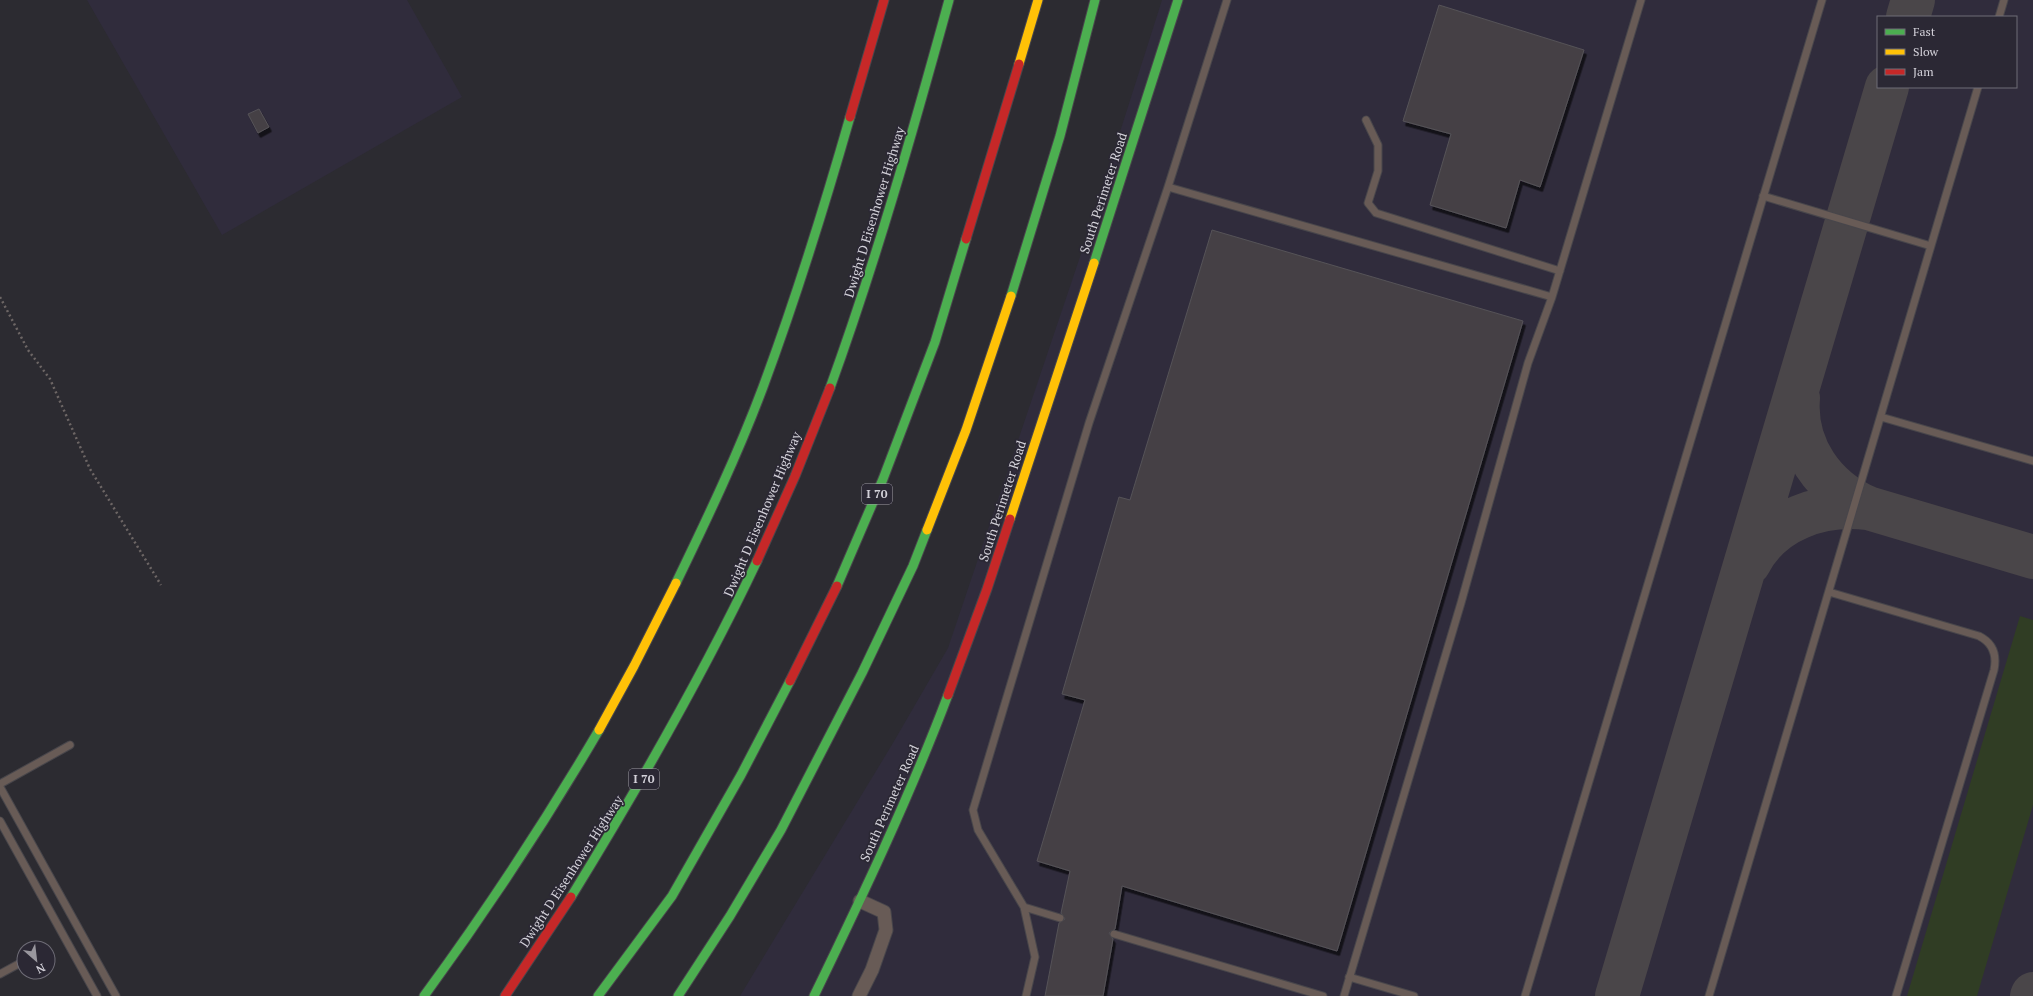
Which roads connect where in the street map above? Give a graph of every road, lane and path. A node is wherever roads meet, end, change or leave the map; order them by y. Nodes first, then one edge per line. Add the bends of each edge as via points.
1 (884, 0) edge
2 (949, 0) edge
3 (1038, 0) edge
4 (1095, 0) edge
5 (1178, 0) edge
6 (1227, 0) edge
7 (1641, 0) edge
8 (1822, 0) edge
9 (2004, 0) edge
10 (1999, 16) edge
11 (1978, 88) edge
12 (1366, 120) dead end
13 (1168, 187) junction
14 (1763, 196) junction
15 (1931, 246) junction
16 (1560, 271) junction
17 (0, 297) edge
18 (1552, 297) junction
19 (1881, 417) junction
20 (2033, 461) edge
21 (161, 585) dead end
22 (1829, 592) junction
23 (70, 745) dead end
24 (0, 785) edge
25 (0, 821) edge
26 (860, 901) junction
27 (1024, 907) junction
28 (1060, 918) dead end
29 (1114, 934) dead end
30 (16, 965) edge
31 (0, 974) edge
32 (1349, 977) junction
33 (97, 996) edge
34 (116, 996) edge
35 (424, 996) edge
36 (505, 996) edge
37 (598, 996) edge
38 (678, 996) edge
39 (814, 996) edge
40 (859, 996) edge
41 (1026, 996) edge
42 (1323, 996) edge
43 (1344, 996) edge
44 (1414, 996) edge
45 (1525, 996) edge
46 (1709, 996) edge
47 (1896, 996) edge

1 - 35 main road via 796,293 754,409 712,509 653,632 556,804 466,939
2 - 36 main road, Dwight D Eisenhower Highway / I 70 via 861,301 809,441 766,544 715,651 663,747
3 - 37 main road, I 70 via 935,342 883,480 855,545 770,721 672,896
4 - 38 main road via 1060,136 1013,290 966,430 913,566 868,661 781,830 734,910
5 - 26 main road, South Perimeter Road via 987,589 922,764
6 - 13 lane
7 - 16 lane
8 - 14 lane
9 - 10 lane
11 - 15 lane
12 - 16 lane via 1378,145 1378,171 1368,203 1376,213
13 - 18 lane
13 - 27 lane via 1089,423 973,810 978,830
14 - 15 lane
14 - 45 lane
15 - 19 lane
16 - 18 lane
17 - 21 path via 28,350 50,379 90,469
18 - 32 lane via 1528,363 1505,458
19 - 20 lane
19 - 22 lane
22 - 46 lane
22 - 47 lane via 1986,639 1993,650 1996,663
23 - 24 lane
24 - 34 lane
25 - 33 lane
26 - 39 main road, South Perimeter Road
26 - 40 street via 884,912 886,930 872,970
27 - 28 lane
27 - 41 lane via 1035,957
29 - 42 lane
30 - 31 lane
32 - 43 lane
32 - 44 lane

